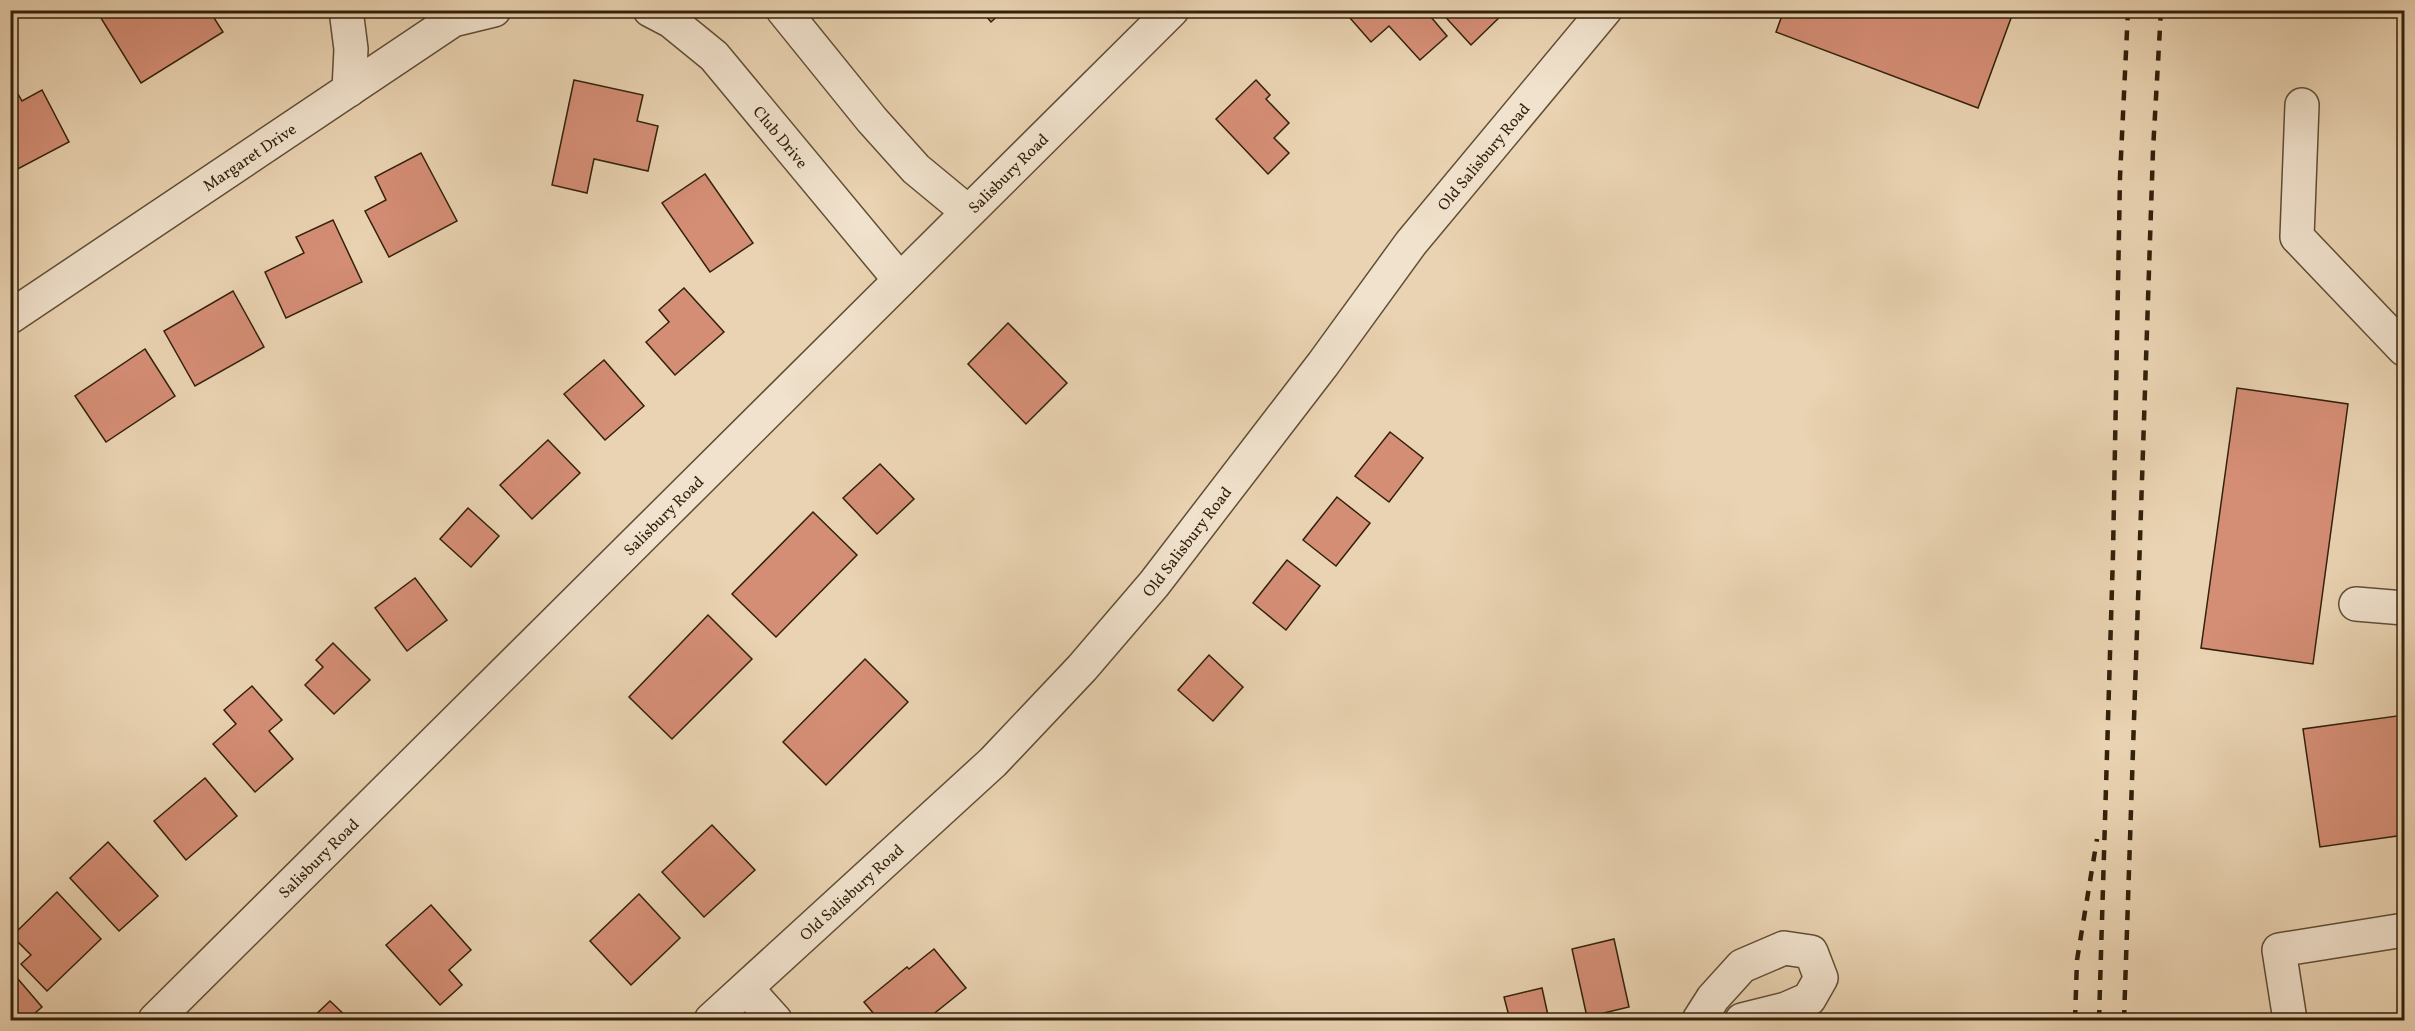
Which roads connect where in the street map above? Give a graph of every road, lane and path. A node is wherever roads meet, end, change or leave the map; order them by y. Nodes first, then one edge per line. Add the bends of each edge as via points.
1 (346, 10) edge
2 (494, 10) edge
3 (650, 10) edge
4 (783, 10) edge
5 (1172, 10) edge
6 (1605, 10) edge
7 (448, 14) edge
8 (349, 90) junction
9 (2302, 105) dead end
10 (968, 212) junction
11 (900, 280) junction
12 (10, 317) edge
13 (2404, 350) edge
14 (2356, 604) dead end
15 (2404, 608) edge
16 (2404, 930) edge
17 (747, 989) junction
18 (154, 1020) edge
19 (711, 1020) edge
20 (775, 1020) edge
21 (1699, 1020) edge
22 (1742, 1020) edge
23 (2290, 1020) edge

1 - 8 street via 351,49
2 - 7 street, Margaret Drive
3 - 11 street, Club Drive via 671,21 714,56
4 - 10 street via 916,169
5 - 10 street, Salisbury Road
6 - 17 street, Old Salisbury Road via 1412,243 1154,584 1082,668 993,762
7 - 8 street, Margaret Drive
8 - 12 street, Margaret Drive
9 - 13 street via 2297,237
10 - 11 street, Salisbury Road
11 - 18 street, Salisbury Road
14 - 15 street
16 - 23 street via 2279,950
17 - 19 street, Old Salisbury Road
17 - 20 street
21 - 22 street via 1742,966 1784,948 1810,952 1821,978 1809,999

